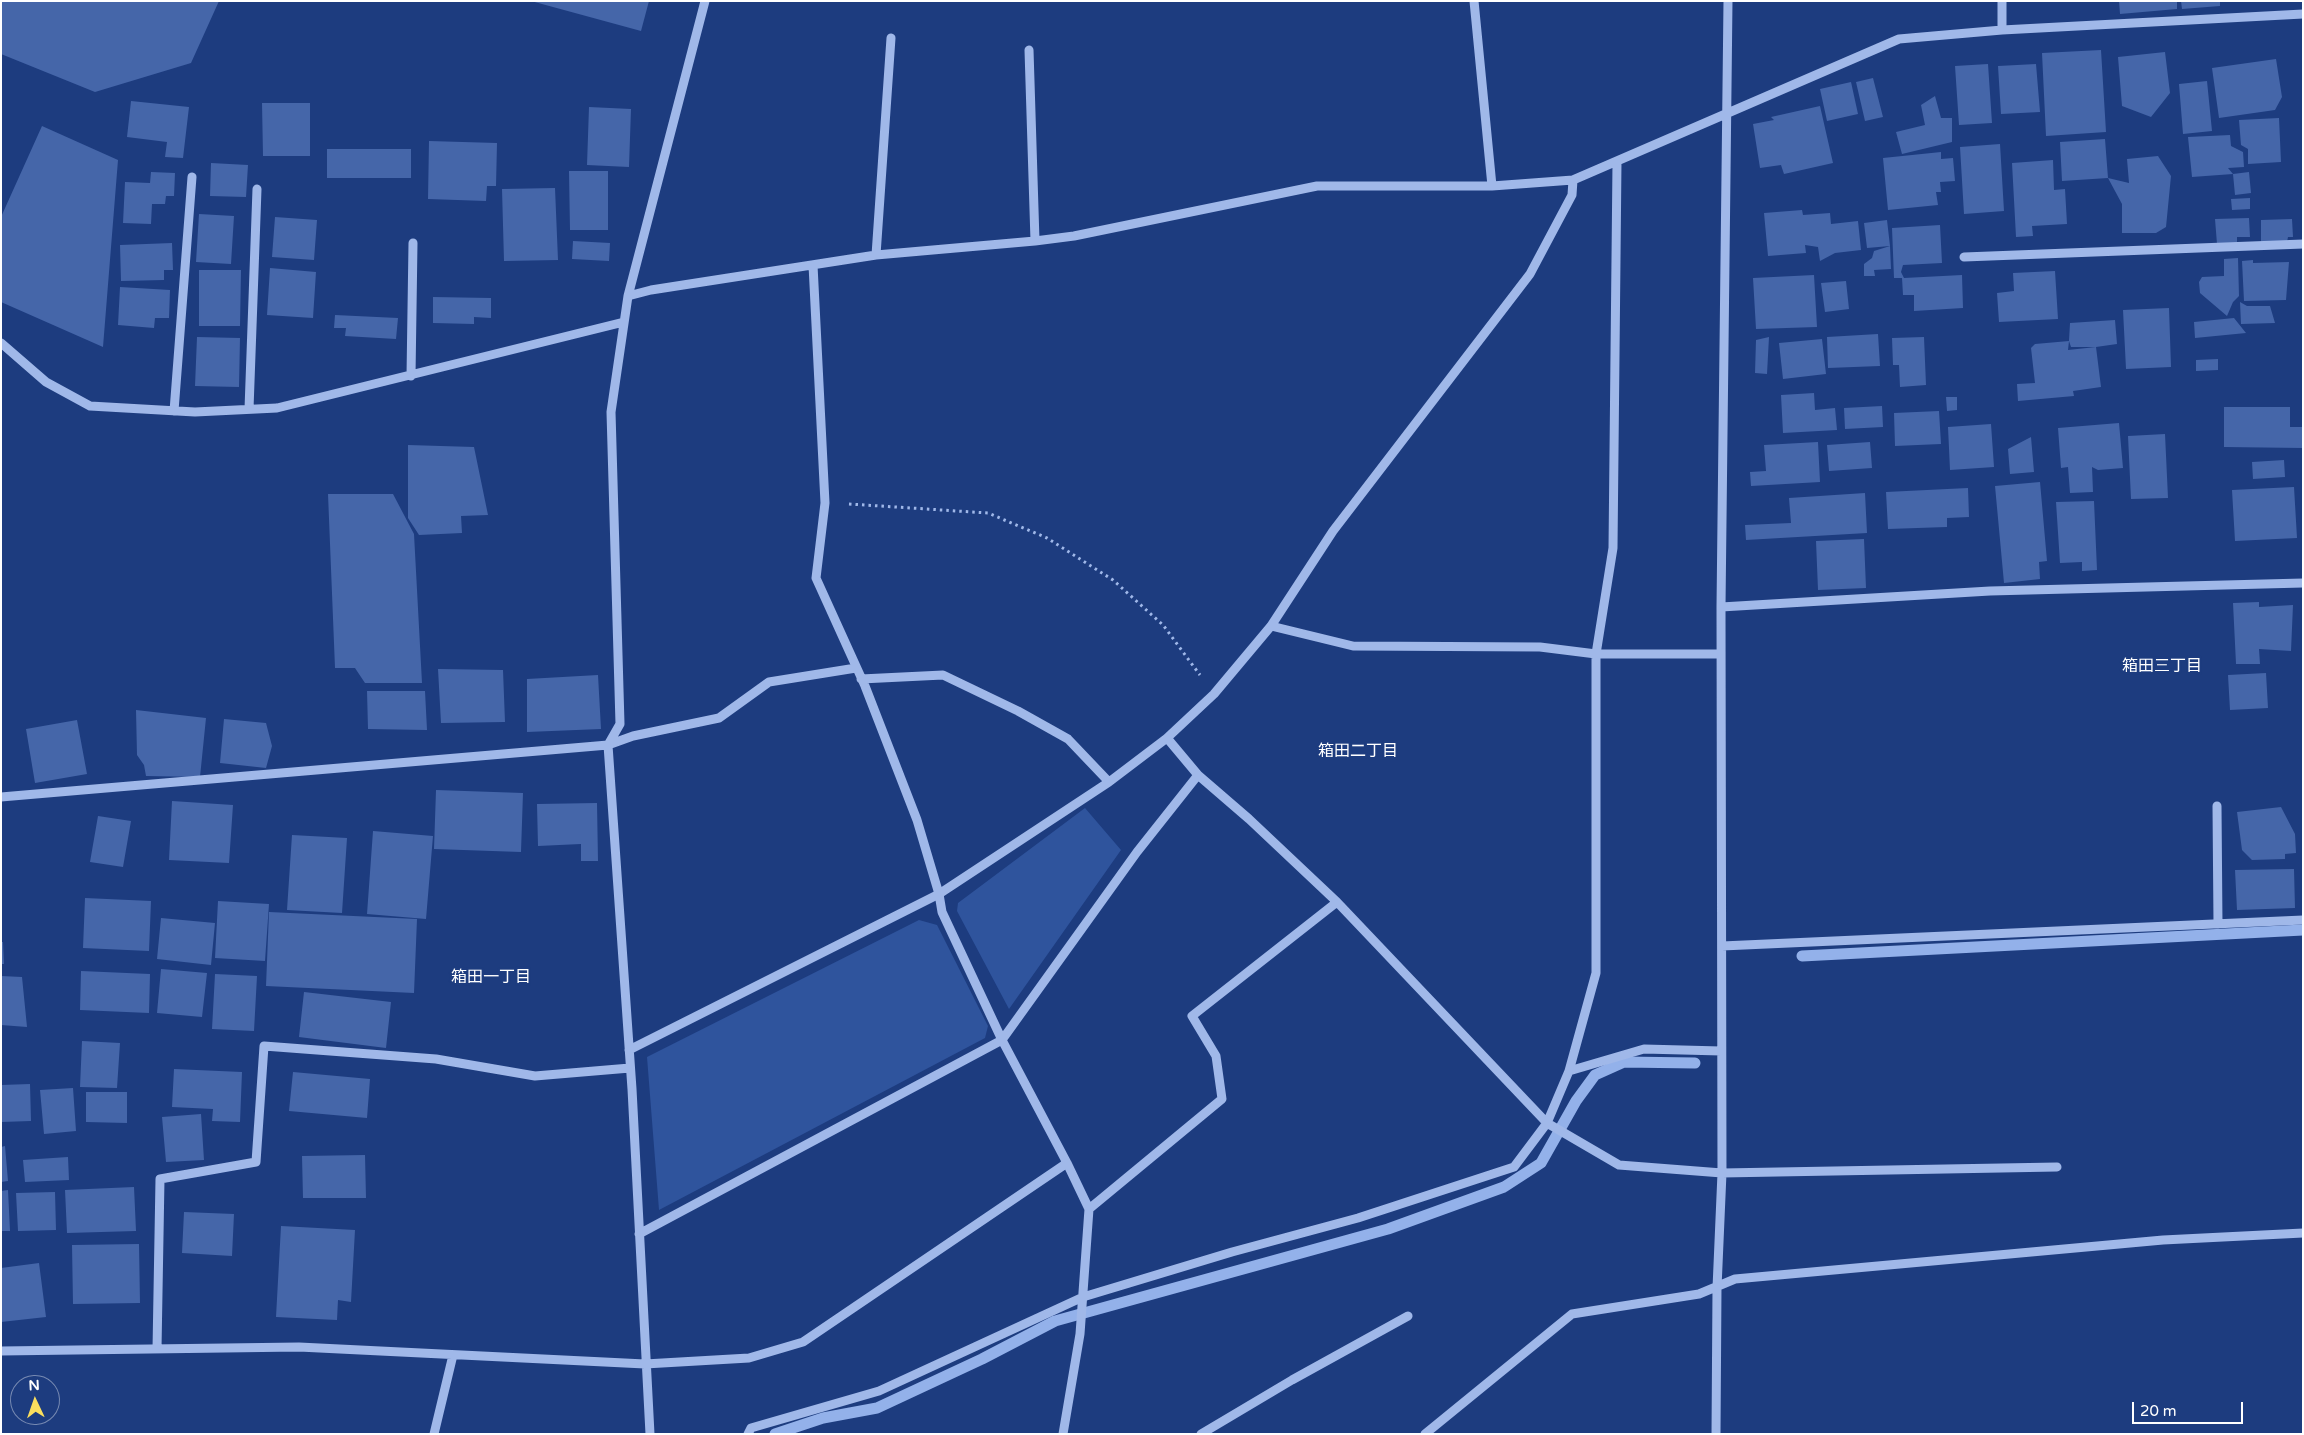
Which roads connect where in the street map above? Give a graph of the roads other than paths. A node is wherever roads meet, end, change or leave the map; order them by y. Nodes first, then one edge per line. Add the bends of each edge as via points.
1 (705, 1) edge
2 (1474, 1) edge
3 (1728, 1) edge
4 (2002, 1) edge
5 (2303, 14) edge
6 (2002, 30) junction
7 (891, 38) dead end
8 (1029, 50) dead end
9 (1728, 114) junction
10 (1617, 162) junction
11 (192, 177) dead end
12 (1573, 180) junction
13 (1492, 186) junction
14 (257, 189) dead end
15 (1035, 241) junction
16 (413, 243) dead end
17 (2303, 244) edge
18 (876, 255) junction
19 (1964, 257) dead end
20 (813, 265) junction
21 (628, 296) junction
22 (624, 322) junction
23 (1, 343) edge
24 (411, 376) junction
25 (249, 409) junction
26 (174, 411) junction
27 (2303, 583) edge
28 (1721, 607) junction
29 (1272, 626) junction
30 (1596, 654) junction
31 (1721, 654) junction
32 (856, 668) junction
33 (861, 679) junction
34 (1167, 738) junction
35 (608, 744) junction
36 (1198, 775) junction
37 (1109, 782) junction
38 (1, 796) edge
39 (2217, 806) dead end
40 (940, 894) junction
41 (1337, 902) junction
42 (2303, 920) edge
43 (2218, 924) junction
44 (1722, 946) junction
45 (1002, 1040) junction
46 (629, 1050) junction
47 (1722, 1051) junction
48 (630, 1068) junction
49 (1569, 1071) junction
50 (1548, 1124) junction
51 (1067, 1163) junction
52 (2056, 1167) dead end
53 (1722, 1172) junction
54 (1089, 1209) junction
55 (2303, 1233) edge
56 (639, 1234) junction
57 (1717, 1288) junction
58 (1083, 1298) junction
59 (1408, 1316) dead end
60 (157, 1349) junction
61 (1, 1351) edge
62 (453, 1355) junction
63 (645, 1364) junction
64 (434, 1434) edge
65 (650, 1434) edge
66 (748, 1434) edge
67 (1064, 1434) edge
68 (1202, 1434) edge
69 (1425, 1434) edge
70 (1716, 1434) edge

1 - 21 street
2 - 13 street
3 - 9 street
4 - 6 street
5 - 6 street
6 - 9 street via 1899,39
7 - 18 street
8 - 15 street
9 - 10 street
9 - 28 street
10 - 12 street
10 - 30 street via 1612,548
11 - 26 street
12 - 13 street
12 - 29 street via 1572,195 1530,274 1333,531
13 - 15 street via 1317,186 1074,236
14 - 25 street
15 - 18 street
16 - 24 street
17 - 19 street
18 - 20 street
20 - 21 street
20 - 32 street via 825,503 816,578
21 - 22 street
22 - 24 street
22 - 35 street via 611,412 620,724
23 - 26 street via 46,382 90,406
24 - 25 street via 277,408
25 - 26 street
27 - 28 street via 1990,591
28 - 31 street
29 - 30 street via 1353,646 1540,647
29 - 34 street via 1214,694
30 - 31 street
30 - 49 street via 1596,973
31 - 44 street
32 - 33 street
32 - 35 street via 769,682 719,718
33 - 37 street via 943,676 1018,711 1068,739
33 - 40 street via 917,820
34 - 36 street
34 - 37 street
35 - 38 street
35 - 46 street
36 - 41 street
36 - 45 street via 1137,852
37 - 40 street
39 - 43 street
40 - 45 street via 942,912
40 - 46 street
41 - 50 street
41 - 54 street via 1192,1016 1216,1056 1222,1099
42 - 43 street
43 - 44 street
44 - 47 street
45 - 51 street
45 - 56 street
46 - 48 street
47 - 49 street via 1644,1049
47 - 53 street
48 - 56 street
48 - 60 street via 535,1076 436,1059 264,1046 256,1162 160,1179
49 - 50 street
50 - 53 street via 1619,1165
50 - 58 street via 1514,1167 1358,1218 1232,1252
51 - 54 street
51 - 63 street via 803,1342 749,1358
52 - 53 street
53 - 57 street
54 - 58 street
55 - 57 street via 2163,1240 1735,1279
56 - 63 street
57 - 69 street via 1700,1294 1572,1314
57 - 70 street
58 - 66 street via 879,1391 751,1428
58 - 67 street
59 - 68 street
60 - 61 street
60 - 62 street via 299,1347
62 - 63 street
62 - 64 street
63 - 65 street

